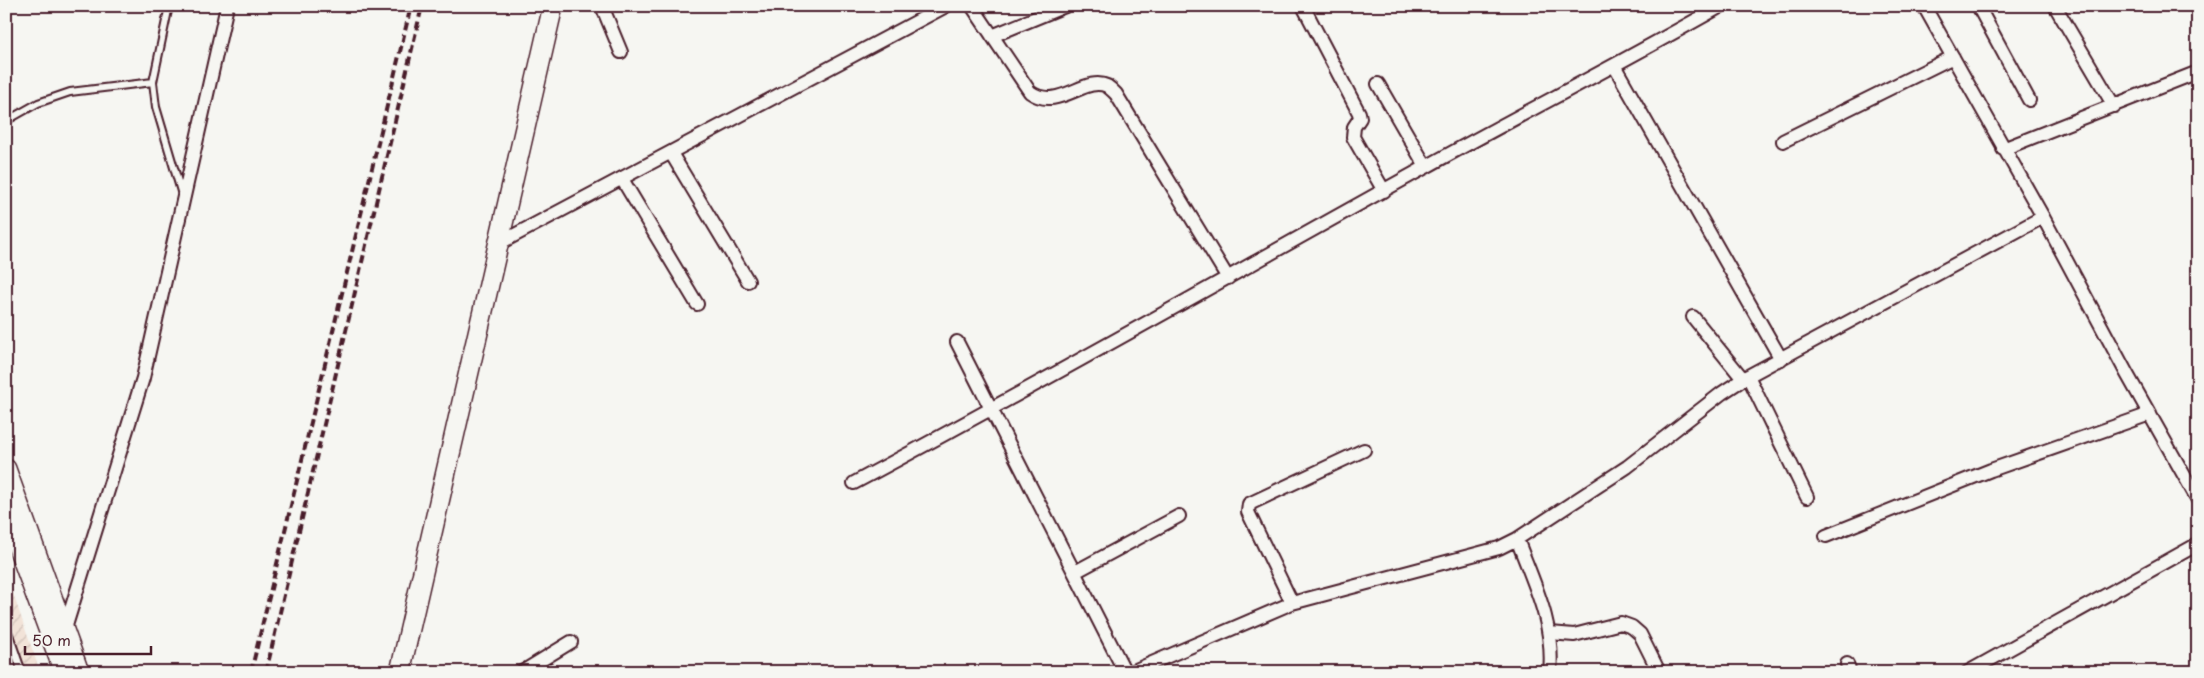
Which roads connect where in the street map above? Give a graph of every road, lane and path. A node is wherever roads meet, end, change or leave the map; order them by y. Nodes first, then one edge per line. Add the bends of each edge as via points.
1 (169, 6) edge
2 (228, 6) edge
3 (553, 6) edge
4 (602, 6) edge
5 (946, 6) edge
6 (972, 6) edge
7 (1066, 6) edge
8 (1303, 6) edge
9 (1721, 6) edge
10 (1924, 6) edge
11 (1978, 6) edge
12 (2056, 6) edge
13 (992, 36) junction
14 (621, 52) dead end
15 (1952, 57) junction
16 (1615, 67) junction
17 (2198, 72) edge
18 (153, 82) junction
19 (1378, 84) dead end
20 (2029, 100) dead end
21 (2114, 106) junction
22 (6, 121) edge
23 (1783, 141) dead end
24 (2003, 149) junction
25 (671, 153) junction
26 (1426, 167) junction
27 (622, 179) junction
28 (1384, 191) junction
29 (184, 201) junction
30 (2043, 217) junction
31 (498, 244) junction
32 (1228, 278) junction
33 (748, 281) dead end
34 (697, 304) dead end
35 (1693, 317) dead end
36 (957, 342) dead end
37 (1781, 359) junction
38 (1746, 378) junction
39 (992, 410) junction
40 (2150, 414) junction
41 (1364, 450) dead end
42 (6, 469) edge
43 (854, 483) dead end
44 (1807, 498) dead end
45 (2198, 500) edge
46 (6, 515) edge
47 (1179, 516) dead end
48 (1826, 536) dead end
49 (1517, 539) junction
50 (2198, 544) edge
51 (1075, 572) junction
52 (1292, 603) junction
53 (6, 626) edge
54 (65, 630) junction
55 (1550, 633) junction
56 (571, 642) dead end
57 (57, 654) junction
58 (22, 672) edge
59 (64, 672) edge
60 (79, 672) edge
61 (400, 672) edge
62 (522, 672) edge
63 (1125, 672) edge
64 (1131, 672) edge
65 (1550, 672) edge
66 (1659, 672) edge
67 (1968, 672) edge

1 - 18 lane
2 - 29 street
3 - 31 street
4 - 14 street
5 - 25 street
6 - 13 street
7 - 13 street
8 - 28 street via 1359,113 1354,137
9 - 16 street
10 - 15 street
11 - 20 street
12 - 21 street
13 - 32 street via 1030,92 1038,98 1048,100 1096,85 1107,86 1116,94
15 - 23 street
15 - 24 street
16 - 26 street
16 - 37 street
17 - 21 street
18 - 22 lane via 70,92 38,103
18 - 29 lane via 156,107
19 - 26 street
21 - 24 street
24 - 30 street
25 - 27 street
25 - 33 street
26 - 28 street
27 - 31 street
27 - 34 street
28 - 32 street
29 - 54 street via 143,378
30 - 37 street
30 - 40 street
31 - 61 street
32 - 39 street
35 - 38 street
36 - 39 street
37 - 38 street
38 - 44 street
38 - 49 street via 1627,467
39 - 43 street
39 - 51 street
40 - 45 street
40 - 48 street via 1991,470
41 - 52 street via 1249,504 1248,512
42 - 54 street
46 - 57 street
47 - 51 street
49 - 52 street via 1499,548
49 - 55 street
50 - 67 street
51 - 63 street
52 - 64 street
53 - 58 lane
54 - 57 street
54 - 60 street
55 - 65 street
55 - 66 street via 1574,635 1604,626 1627,625 1640,634
56 - 62 street
57 - 59 street

